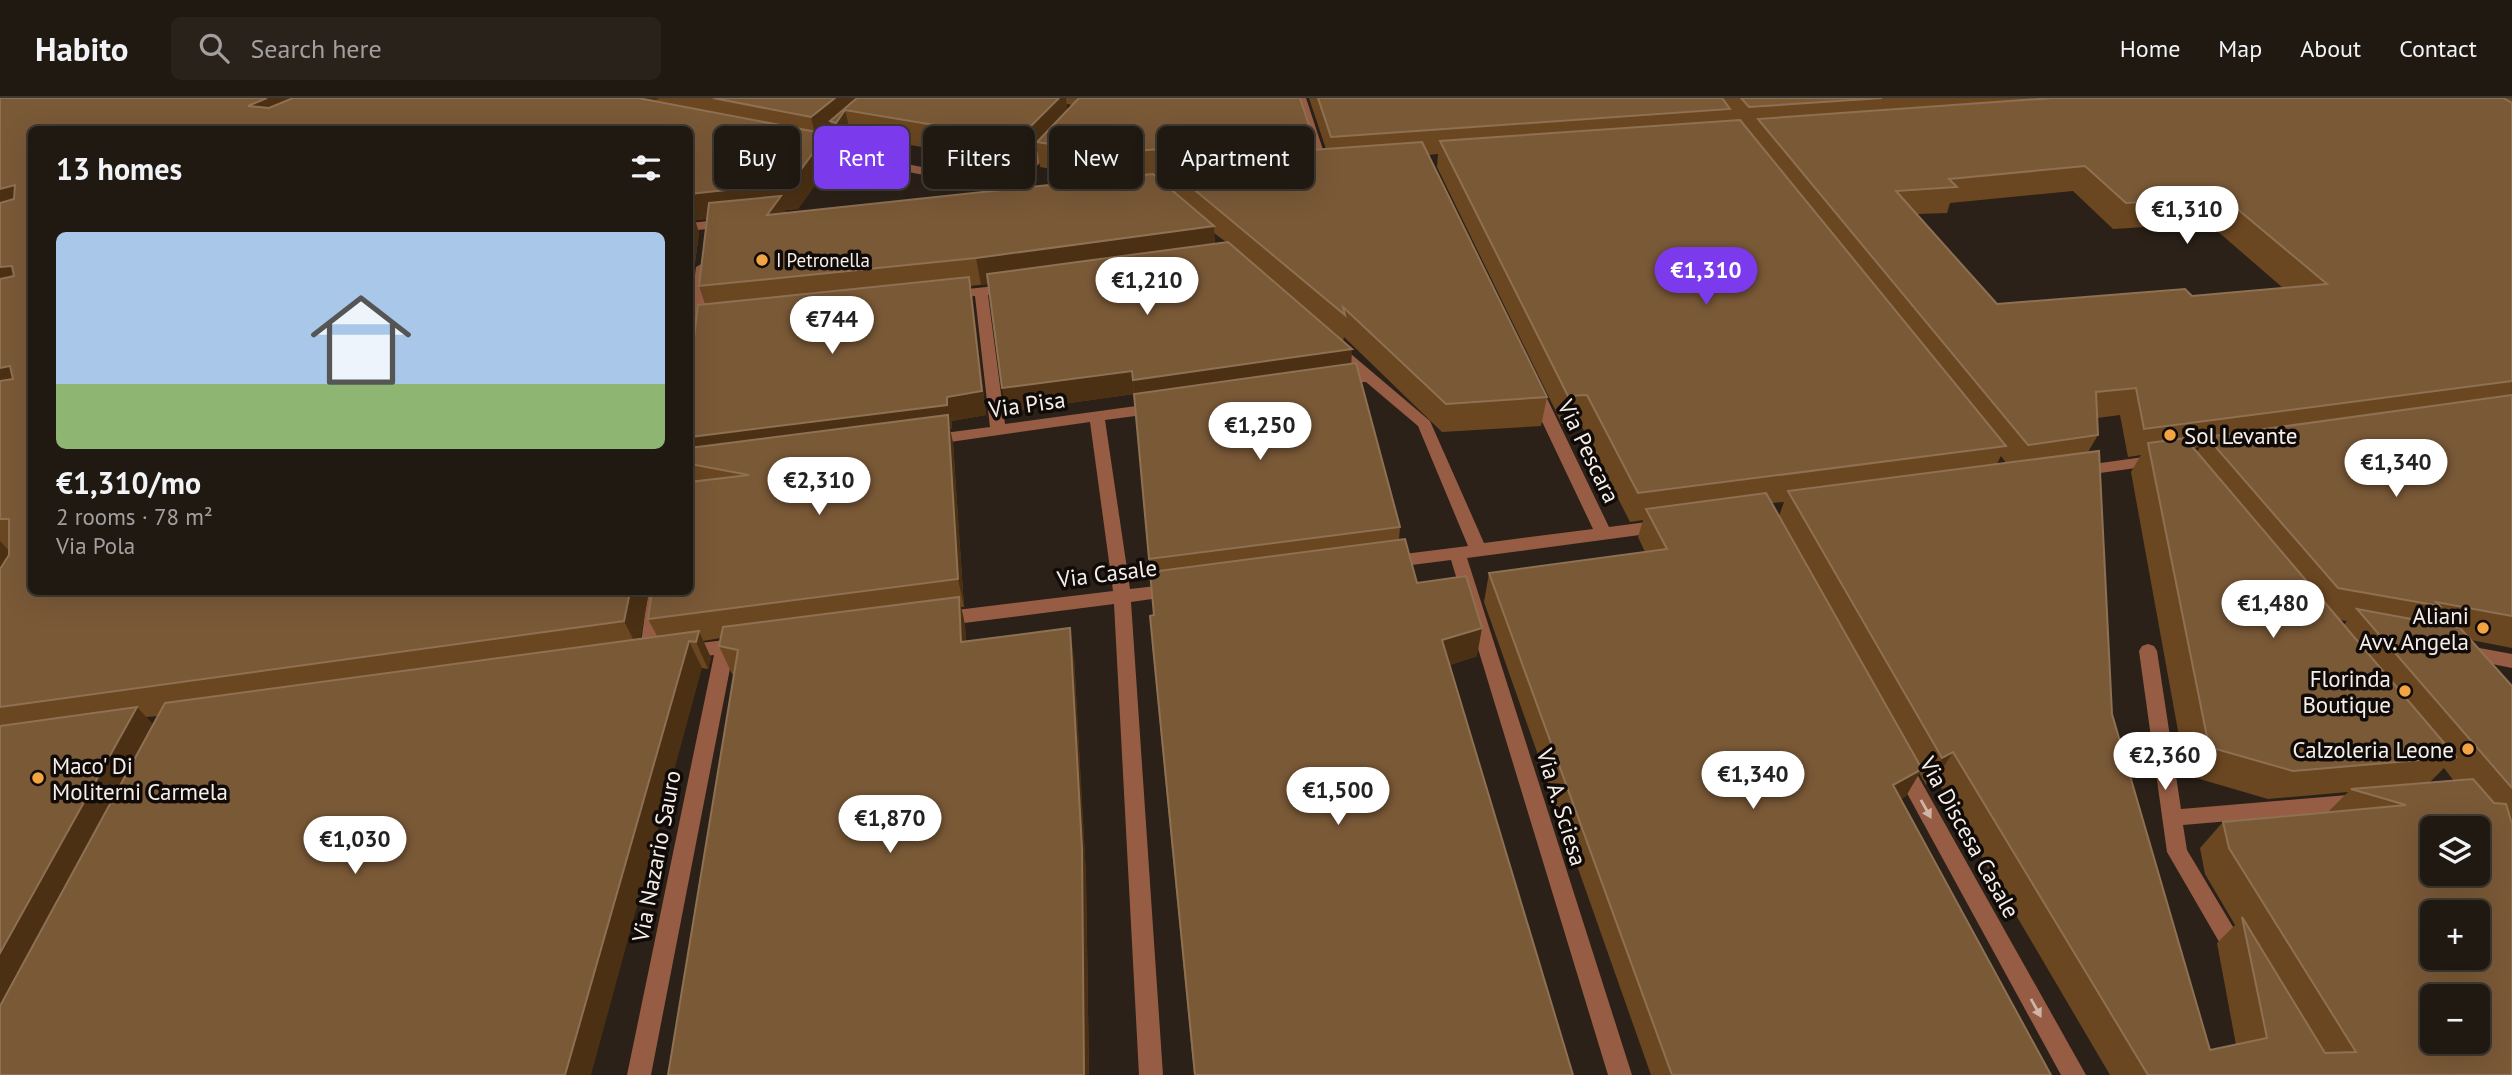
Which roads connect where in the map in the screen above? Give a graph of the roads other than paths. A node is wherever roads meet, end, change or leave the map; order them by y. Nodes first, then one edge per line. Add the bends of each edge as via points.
1 (1300, 98) edge
2 (1312, 126) edge
3 (1314, 131) edge
4 (800, 145) edge
5 (1049, 146) edge
6 (1035, 161) edge
7 (923, 168) edge
8 (1314, 168) edge
9 (1020, 189) edge
10 (970, 197) edge
11 (736, 222) edge
12 (693, 230) edge
13 (707, 237) junction
14 (1023, 286) edge
15 (981, 292) junction
16 (941, 296) edge
17 (698, 322) edge
18 (1320, 334) edge
19 (693, 347) edge
20 (1526, 372) edge
21 (1370, 377) junction
22 (1315, 385) edge
23 (1179, 405) edge
24 (1097, 417) junction
25 (998, 431) junction
26 (917, 441) edge
27 (2176, 463) edge
28 (2063, 473) edge
29 (1683, 524) edge
30 (1604, 534) junction
31 (1468, 552) junction
32 (1363, 565) edge
33 (1189, 587) edge
34 (656, 595) edge
35 (1122, 596) junction
36 (917, 622) edge
37 (766, 642) edge
38 (725, 647) junction
39 (2444, 648) edge
40 (2148, 651) dead end
41 (2512, 661) edge
42 (1891, 745) edge
43 (2383, 800) edge
44 (2170, 818) junction
45 (2248, 969) edge
46 (639, 1075) edge
47 (1151, 1075) edge
48 (1620, 1075) edge
49 (2074, 1075) edge

1 - 2 street
3 - 8 street via 1329,167
4 - 7 street via 825,146
5 - 6 street
9 - 10 street via 1031,190
11 - 13 street
12 - 13 street
13 - 17 street
14 - 15 street
15 - 16 street
15 - 25 street
17 - 19 street
18 - 21 street, Via A. Sciesa
20 - 30 street, Via Pescara
21 - 22 street
21 - 31 street, Via A. Sciesa via 1425,424
23 - 24 street, Via Pisa
24 - 25 street, Via Pisa
24 - 35 street
25 - 26 street, Via Pisa
27 - 28 street
29 - 30 street
30 - 31 street
31 - 32 street
31 - 48 street, Via A. Sciesa
33 - 35 street, Via Casale
34 - 38 street via 642,658
35 - 36 street, Via Casale
35 - 47 street
37 - 38 street
38 - 46 street, Via Nazario Sauro
39 - 41 street
40 - 44 street
42 -> 49 street, Via Discesa Casale
43 - 44 street
44 - 45 street via 2177,852

